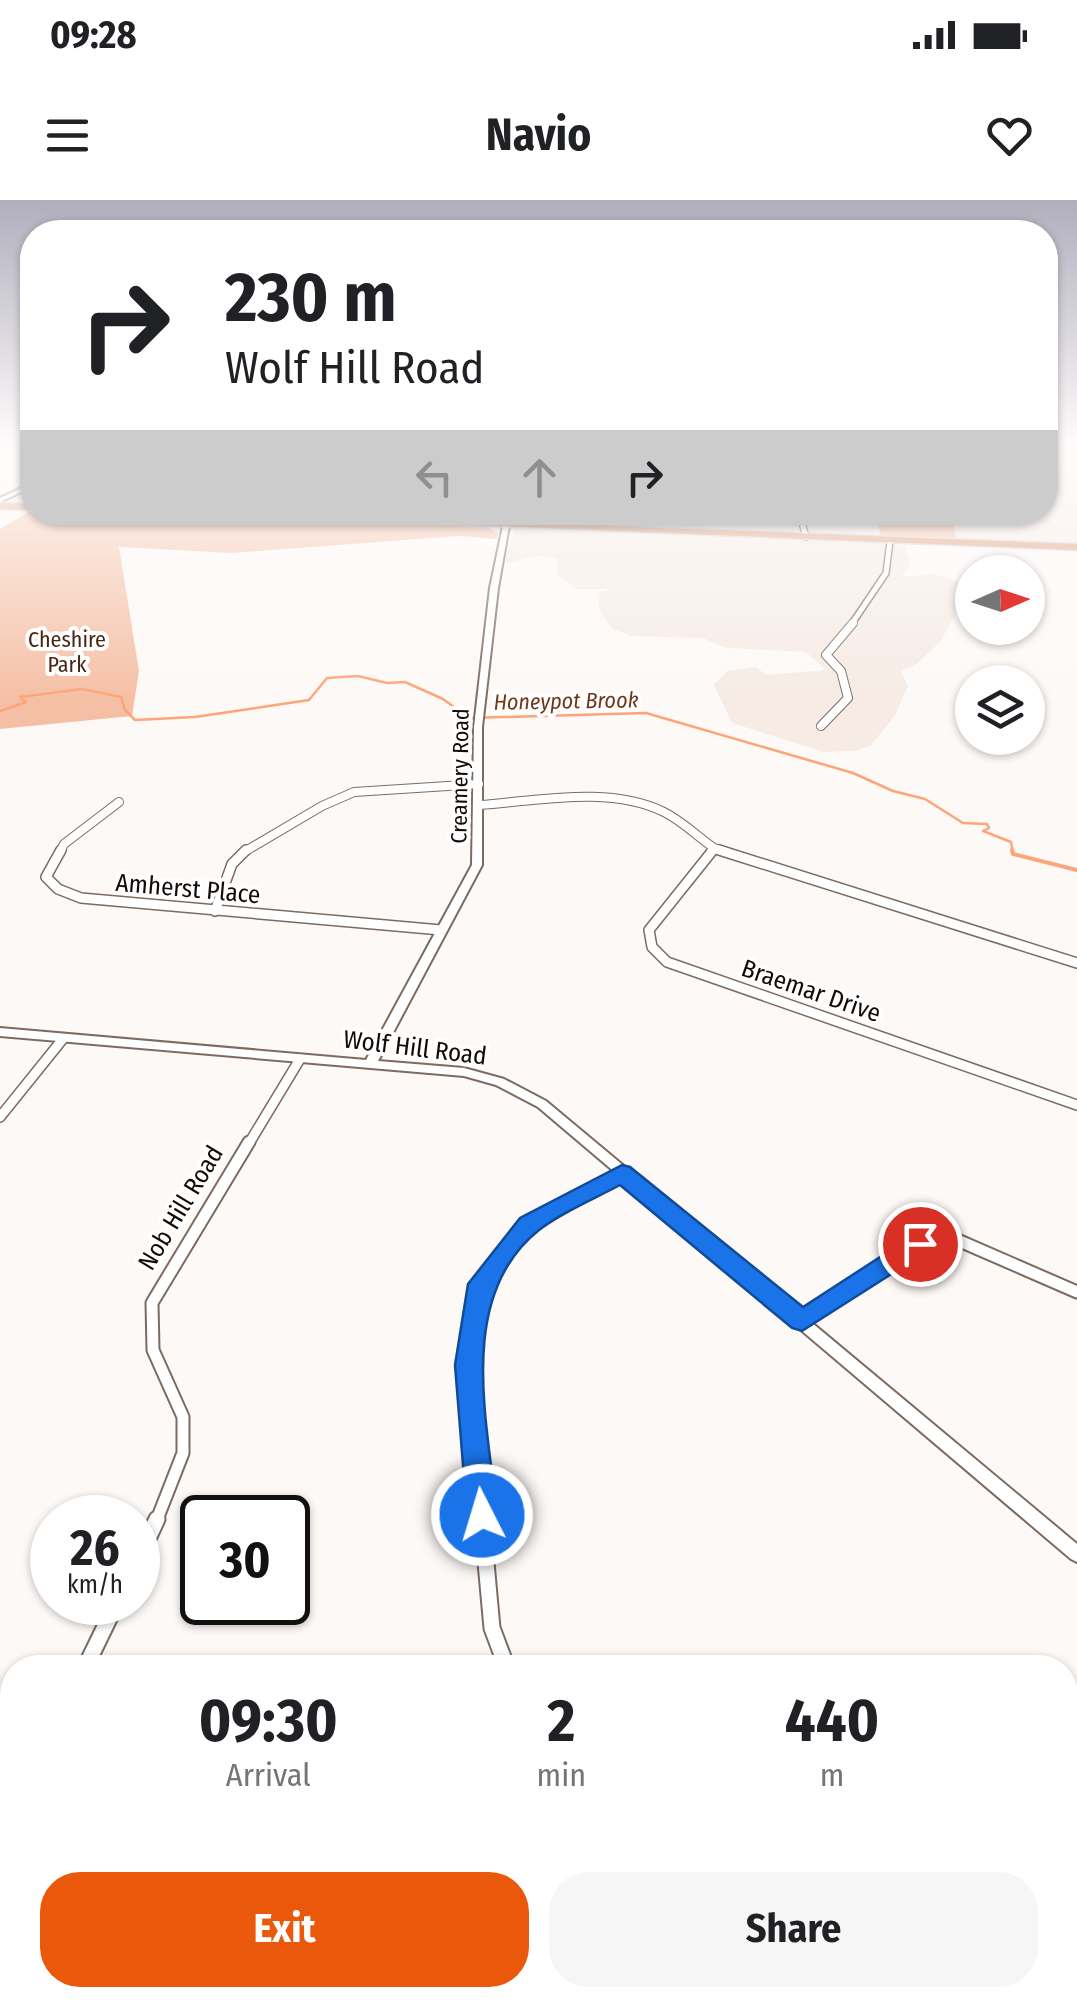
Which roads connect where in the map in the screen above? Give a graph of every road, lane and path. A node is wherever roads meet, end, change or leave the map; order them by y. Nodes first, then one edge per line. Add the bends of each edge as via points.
1 (505, 531) edge
2 (650, 531) edge
3 (804, 531) edge
4 (806, 537) junction
5 (890, 541) junction
6 (1077, 548) edge
7 (821, 726) dead end
8 (479, 784) junction
9 (119, 802) dead end
10 (480, 805) junction
11 (714, 848) junction
12 (215, 911) junction
13 (441, 930) junction
14 (1077, 963) edge
15 (0, 1032) edge
16 (62, 1040) junction
17 (300, 1059) junction
18 (371, 1062) junction
19 (1077, 1104) edge
20 (0, 1117) edge
21 (622, 1173) junction
22 (1077, 1292) edge
23 (802, 1321) junction
24 (160, 1515) edge
25 (1077, 1554) edge
26 (106, 1625) edge
27 (91, 1655) edge
28 (502, 1655) edge

1 - 8 street, Creamery Road via 480,718
2 - 4 highway
3 - 4 street
4 - 5 highway
5 - 6 highway
5 - 7 street via 886,578 826,655 841,671 848,698
8 - 10 street, Creamery Road
8 - 12 street via 354,792 322,806 239,856
9 - 12 street, Amherst Place via 64,844 46,877 53,888 107,903
10 - 11 street via 634,802 661,810
10 - 13 street, Creamery Road via 477,865
11 - 14 street
11 - 19 street, Braemar Drive via 649,930 652,946 667,962
12 - 13 street, Amherst Place
13 - 18 street, Creamery Road
15 - 16 street, Wolf Hill Road
16 - 17 street, Wolf Hill Road
16 - 20 street
17 - 18 street, Wolf Hill Road
17 - 24 street, Nob Hill Road via 152,1303 153,1350 183,1417 182,1453
18 - 21 street, Wolf Hill Road via 500,1082 542,1104
21 - 23 street, Wolf Hill Road
21 - 28 street via 529,1224 481,1284 469,1365 492,1628
22 - 23 street via 939,1232
23 - 25 street, Wolf Hill Road
26 - 27 street

